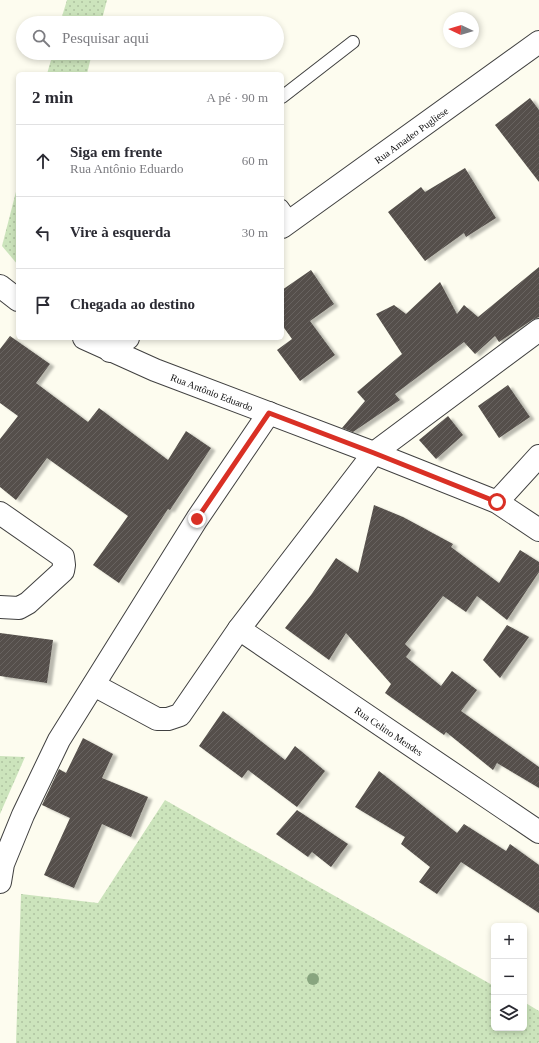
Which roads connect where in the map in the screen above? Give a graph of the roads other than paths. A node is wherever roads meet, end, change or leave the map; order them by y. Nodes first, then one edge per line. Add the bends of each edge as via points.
1 (353, 42) dead end
2 (539, 42) edge
3 (284, 94) edge
4 (285, 218) edge
5 (0, 286) edge
6 (16, 298) edge
7 (539, 330) edge
8 (88, 340) edge
9 (125, 340) edge
10 (110, 351) junction
11 (269, 413) junction
12 (374, 453) junction
13 (539, 456) edge
14 (497, 502) junction
15 (0, 513) edge
16 (539, 530) edge
17 (0, 607) edge
18 (239, 629) junction
19 (94, 684) junction
20 (539, 832) edge
21 (0, 882) edge

1 - 3 lane
2 - 4 street, Rua Amadeo Pugliese
5 - 6 street
7 - 12 street
8 - 10 street, Rua Antônio Eduardo
9 - 10 street
10 - 11 street, Rua Antônio Eduardo
11 - 12 street, Rua Antônio Eduardo
11 - 19 street via 197,519
12 - 14 street, Rua Antônio Eduardo
12 - 18 street
13 - 14 street
14 - 16 street, Rua Antônio Eduardo
15 - 17 street via 63,557 64,566 63,571 28,603 19,608
18 - 19 street via 180,715 168,719 157,718
18 - 20 street, Rua Celino Mendes
19 - 21 street via 59,740 23,815 3,864

